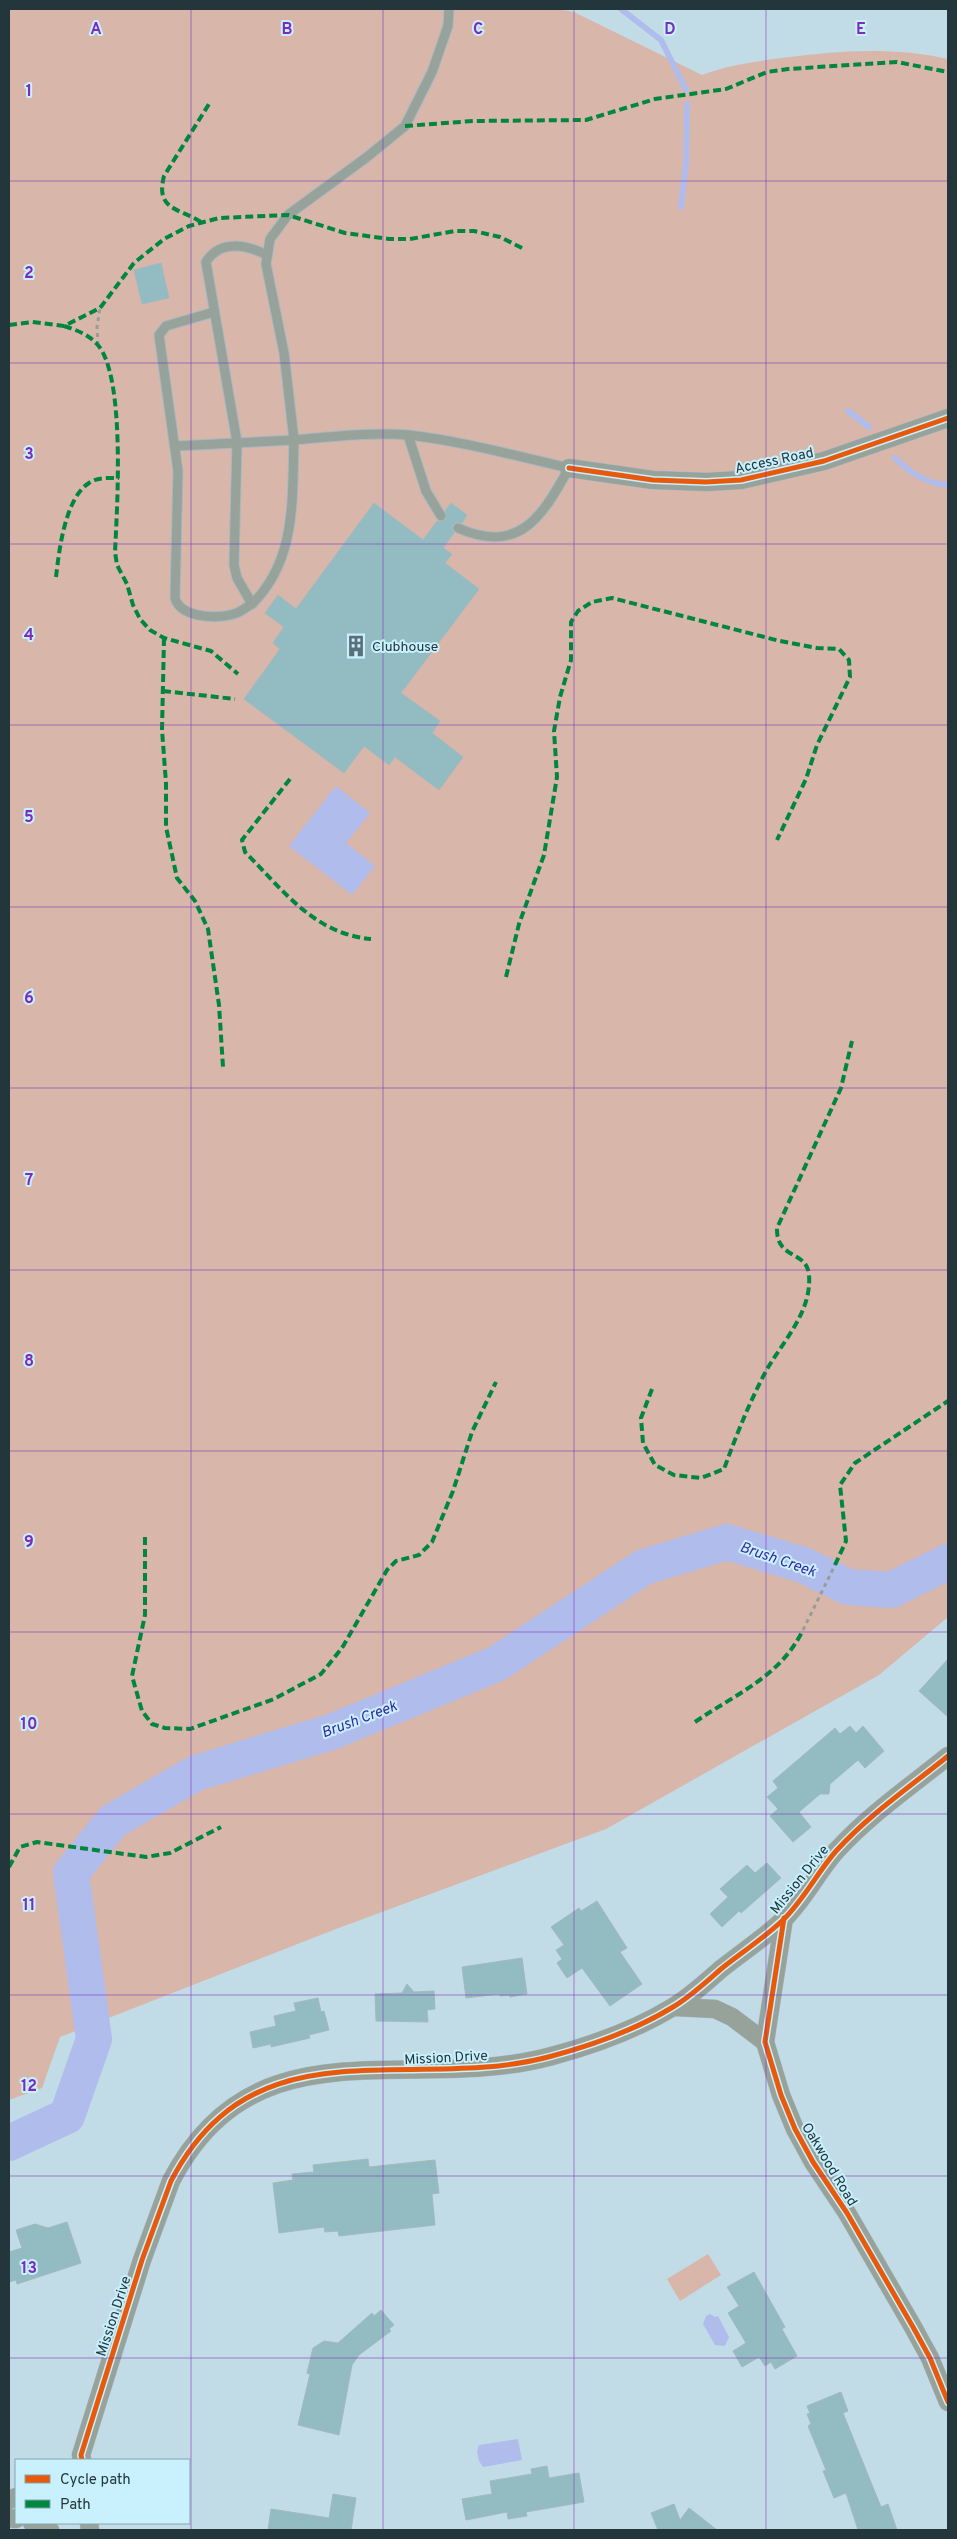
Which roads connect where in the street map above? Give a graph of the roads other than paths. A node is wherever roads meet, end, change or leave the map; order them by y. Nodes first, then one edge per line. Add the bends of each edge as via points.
1 (449, 9) edge
2 (267, 255) junction
3 (214, 312) junction
4 (948, 418) edge
5 (408, 435) junction
6 (294, 440) junction
7 (237, 442) junction
8 (176, 446) junction
9 (569, 468) junction
10 (441, 516) dead end
11 (458, 528) dead end
12 (252, 604) junction
13 (948, 1756) edge
14 (784, 1918) junction
15 (675, 2007) junction
16 (765, 2042) junction
17 (948, 2402) edge
18 (79, 2458) edge
19 (35, 2524) edge
20 (50, 2530) edge

1 - 2 lane via 448,26 432,72 405,126 288,215 270,239
2 - 3 lane via 242,245 210,255 206,262
2 - 6 lane via 266,264 284,353
3 - 7 lane
3 - 8 lane via 166,326 159,336
4 - 9 street, Access Road via 816,464 741,480 653,480
5 - 6 lane
5 - 9 lane
5 - 10 lane via 426,491
6 - 7 lane
6 - 12 lane via 291,526 274,577
7 - 8 lane
7 - 12 lane via 234,565 237,578
8 - 12 lane via 177,604 190,612 216,616 239,612
9 - 11 lane via 550,503 525,528 500,538 474,535
13 - 14 street, Mission Drive via 837,1850
14 - 15 street, Mission Drive
14 - 16 street, Oakwood Road
15 - 16 street via 715,2009 732,2017
15 - 18 street, Mission Drive via 592,2043 513,2064 470,2069 330,2072 286,2080 244,2099 216,2119 182,2160 171,2181 142,2260
16 - 17 street, Oakwood Road via 795,2129 913,2327
19 - 20 street

